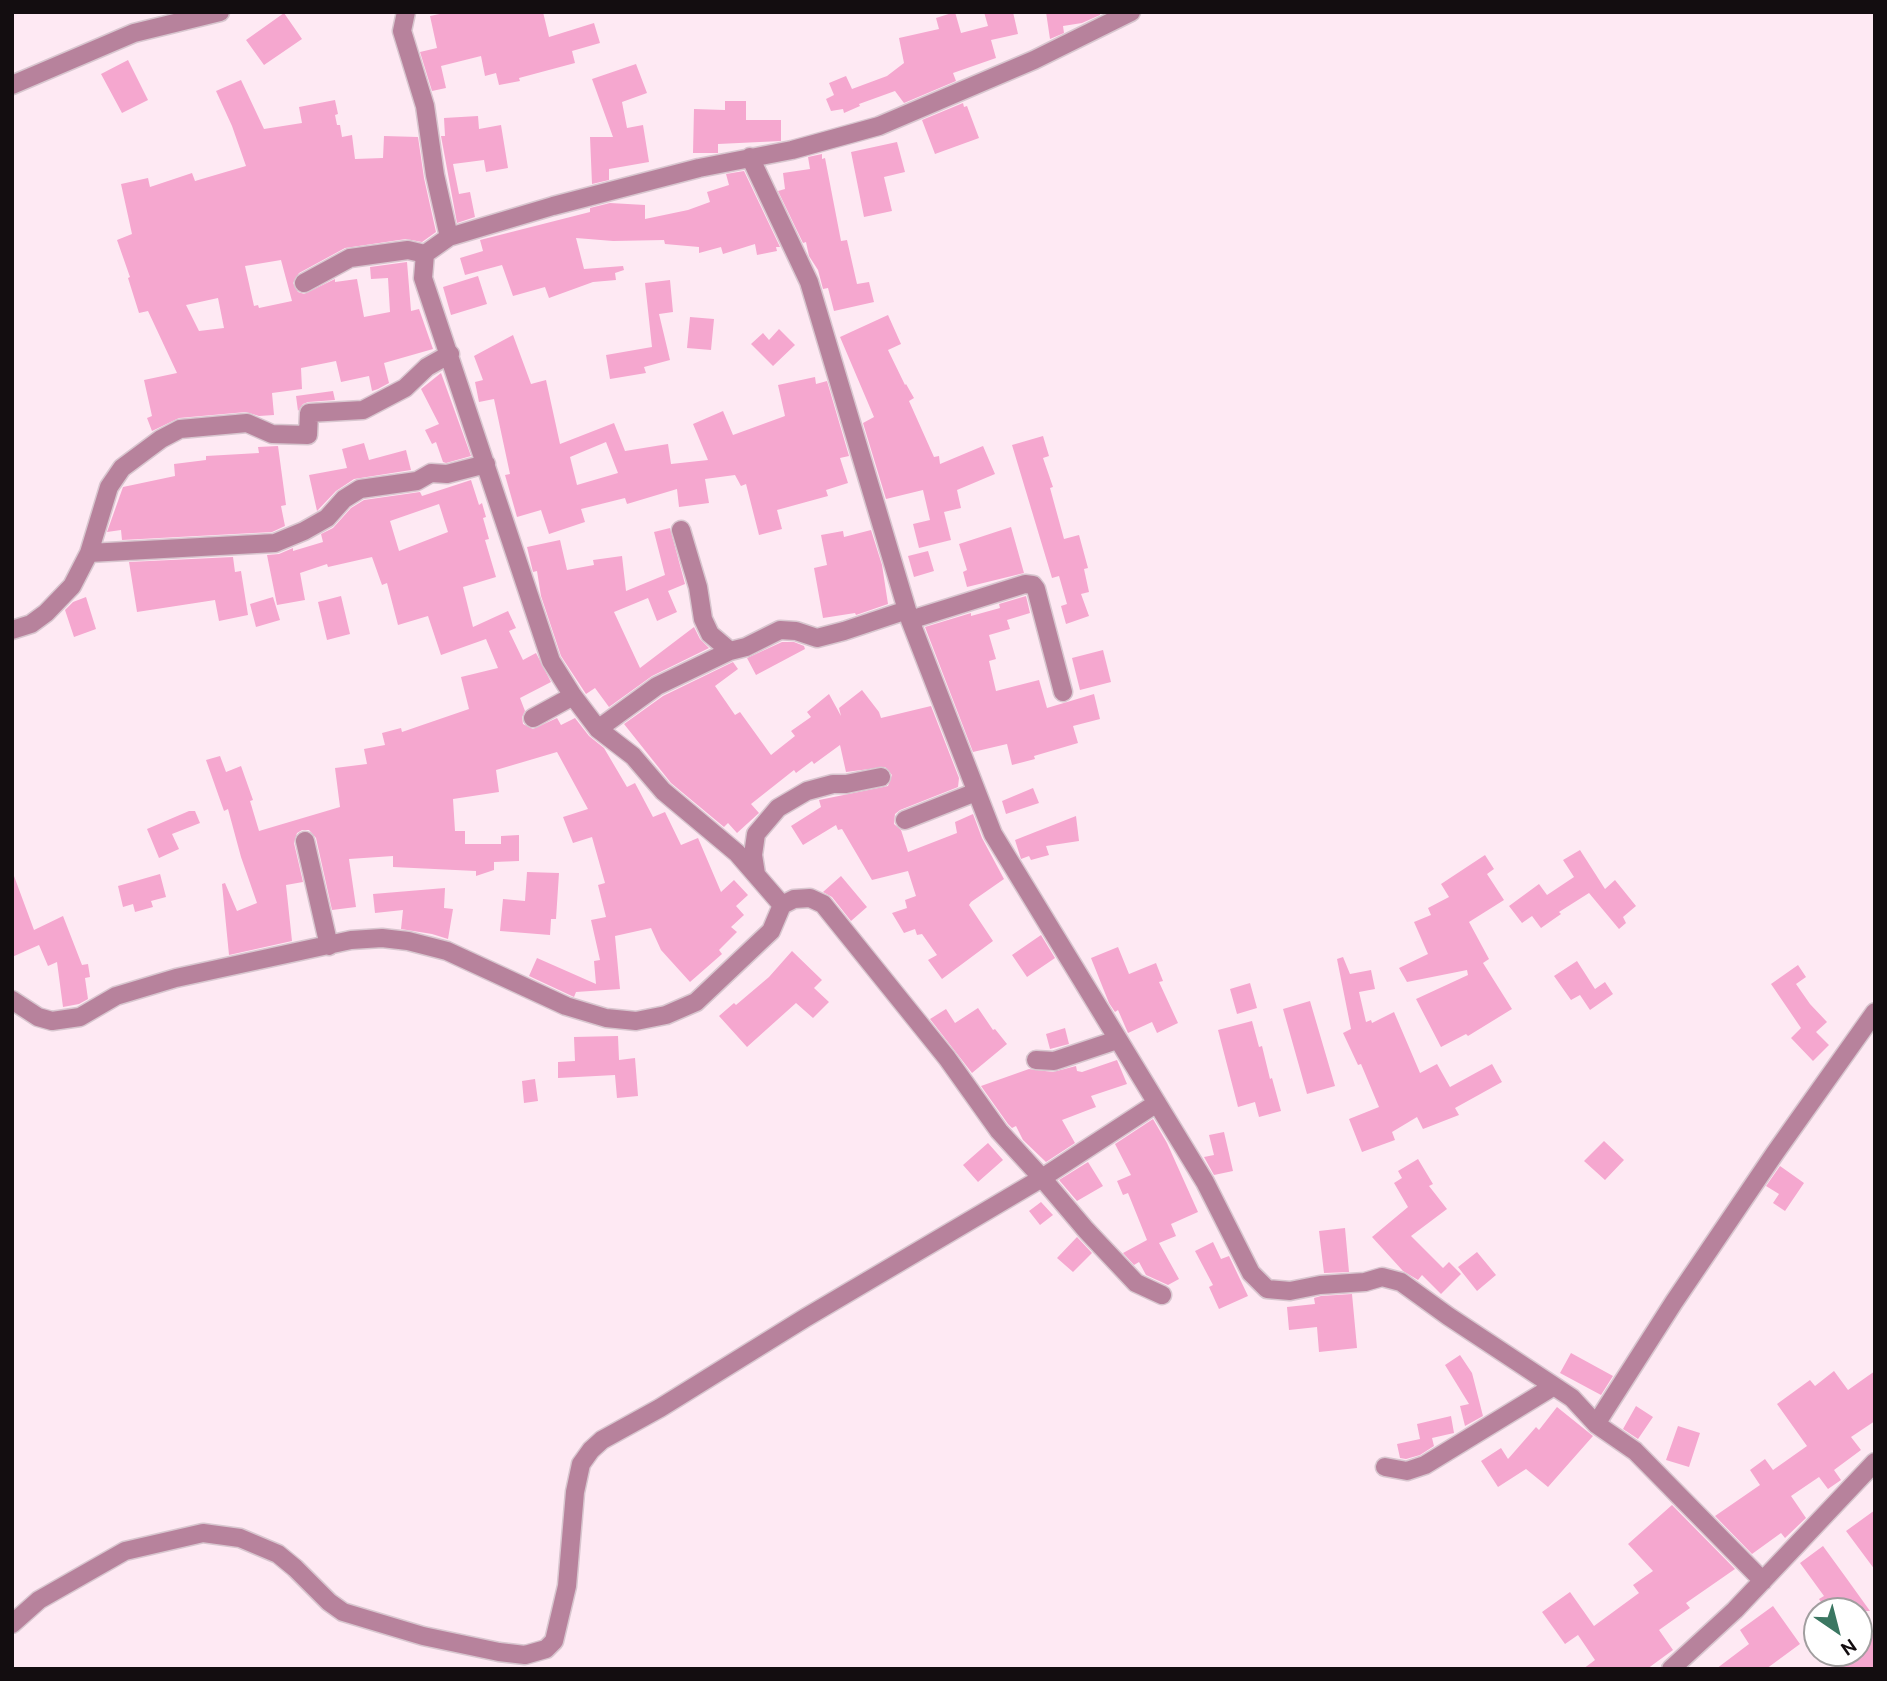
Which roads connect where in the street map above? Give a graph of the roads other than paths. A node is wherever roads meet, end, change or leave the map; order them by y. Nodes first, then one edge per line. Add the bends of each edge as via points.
1 (220, 12) edge
2 (406, 12) edge
3 (1132, 12) edge
4 (12, 85) edge
5 (750, 157) junction
6 (449, 237) junction
7 (425, 254) junction
8 (304, 283) dead end
9 (450, 354) junction
10 (486, 464) junction
11 (681, 530) dead end
12 (89, 553) junction
13 (908, 615) junction
14 (12, 630) edge
15 (730, 651) junction
16 (1063, 692) dead end
17 (573, 696) junction
18 (533, 718) dead end
19 (598, 729) junction
20 (881, 777) dead end
21 (976, 792) junction
22 (905, 820) dead end
23 (304, 841) dead end
24 (761, 881) junction
25 (782, 905) junction
26 (329, 946) junction
27 (12, 1000) edge
28 (1875, 1012) edge
29 (1117, 1040) junction
30 (1036, 1060) dead end
31 (1157, 1103) junction
32 (1042, 1178) junction
33 (1162, 1295) dead end
34 (1554, 1386) junction
35 (1596, 1424) junction
36 (1875, 1462) edge
37 (1385, 1467) dead end
38 (1763, 1581) junction
39 (12, 1624) edge
40 (1671, 1669) edge

1 - 4 street via 134,33
2 - 6 street via 402,31 425,106
3 - 5 street via 1023,65 879,126
5 - 6 street via 552,206
5 - 13 street via 809,282
6 - 7 street
7 - 8 street via 408,250 350,258
7 - 9 street via 423,278
9 - 10 street
9 - 12 street via 405,388 363,410 309,414 308,435 272,433 247,423 180,429 161,439 122,468 108,487
10 - 12 street via 360,489 327,518 275,543
10 - 17 street via 551,661
11 - 15 street via 703,619 710,634
12 - 14 street via 72,586 46,613
13 - 15 street via 817,638 780,630
13 - 16 street via 1032,585
13 - 21 street
15 - 19 street via 657,687
17 - 18 street
17 - 19 street
19 - 24 street via 633,756 663,791 737,853
20 - 24 street via 807,791 778,808 756,834 753,855
21 - 22 street
21 - 29 street via 993,834
23 - 26 street
24 - 25 street
25 - 26 street via 771,931 696,1002 636,1021 566,1006 447,951 408,941 382,938
25 - 32 street via 810,898 822,904 947,1058 999,1131
26 - 27 street via 176,978 116,996 80,1017 52,1021
28 - 35 street via 1674,1301
29 - 30 street via 1054,1061
29 - 31 street
31 - 32 street
31 - 34 street via 1205,1182 1251,1273 1267,1289 1290,1291 1382,1277 1401,1282
32 - 33 street via 1136,1283
32 - 39 street via 591,1450 580,1464 567,1586 554,1641 546,1649 525,1655 499,1652 343,1612 278,1554 240,1538 203,1533 125,1551 39,1600
34 - 35 street
34 - 37 street via 1426,1465 1407,1471
35 - 38 street via 1635,1451
36 - 38 street
38 - 40 street

